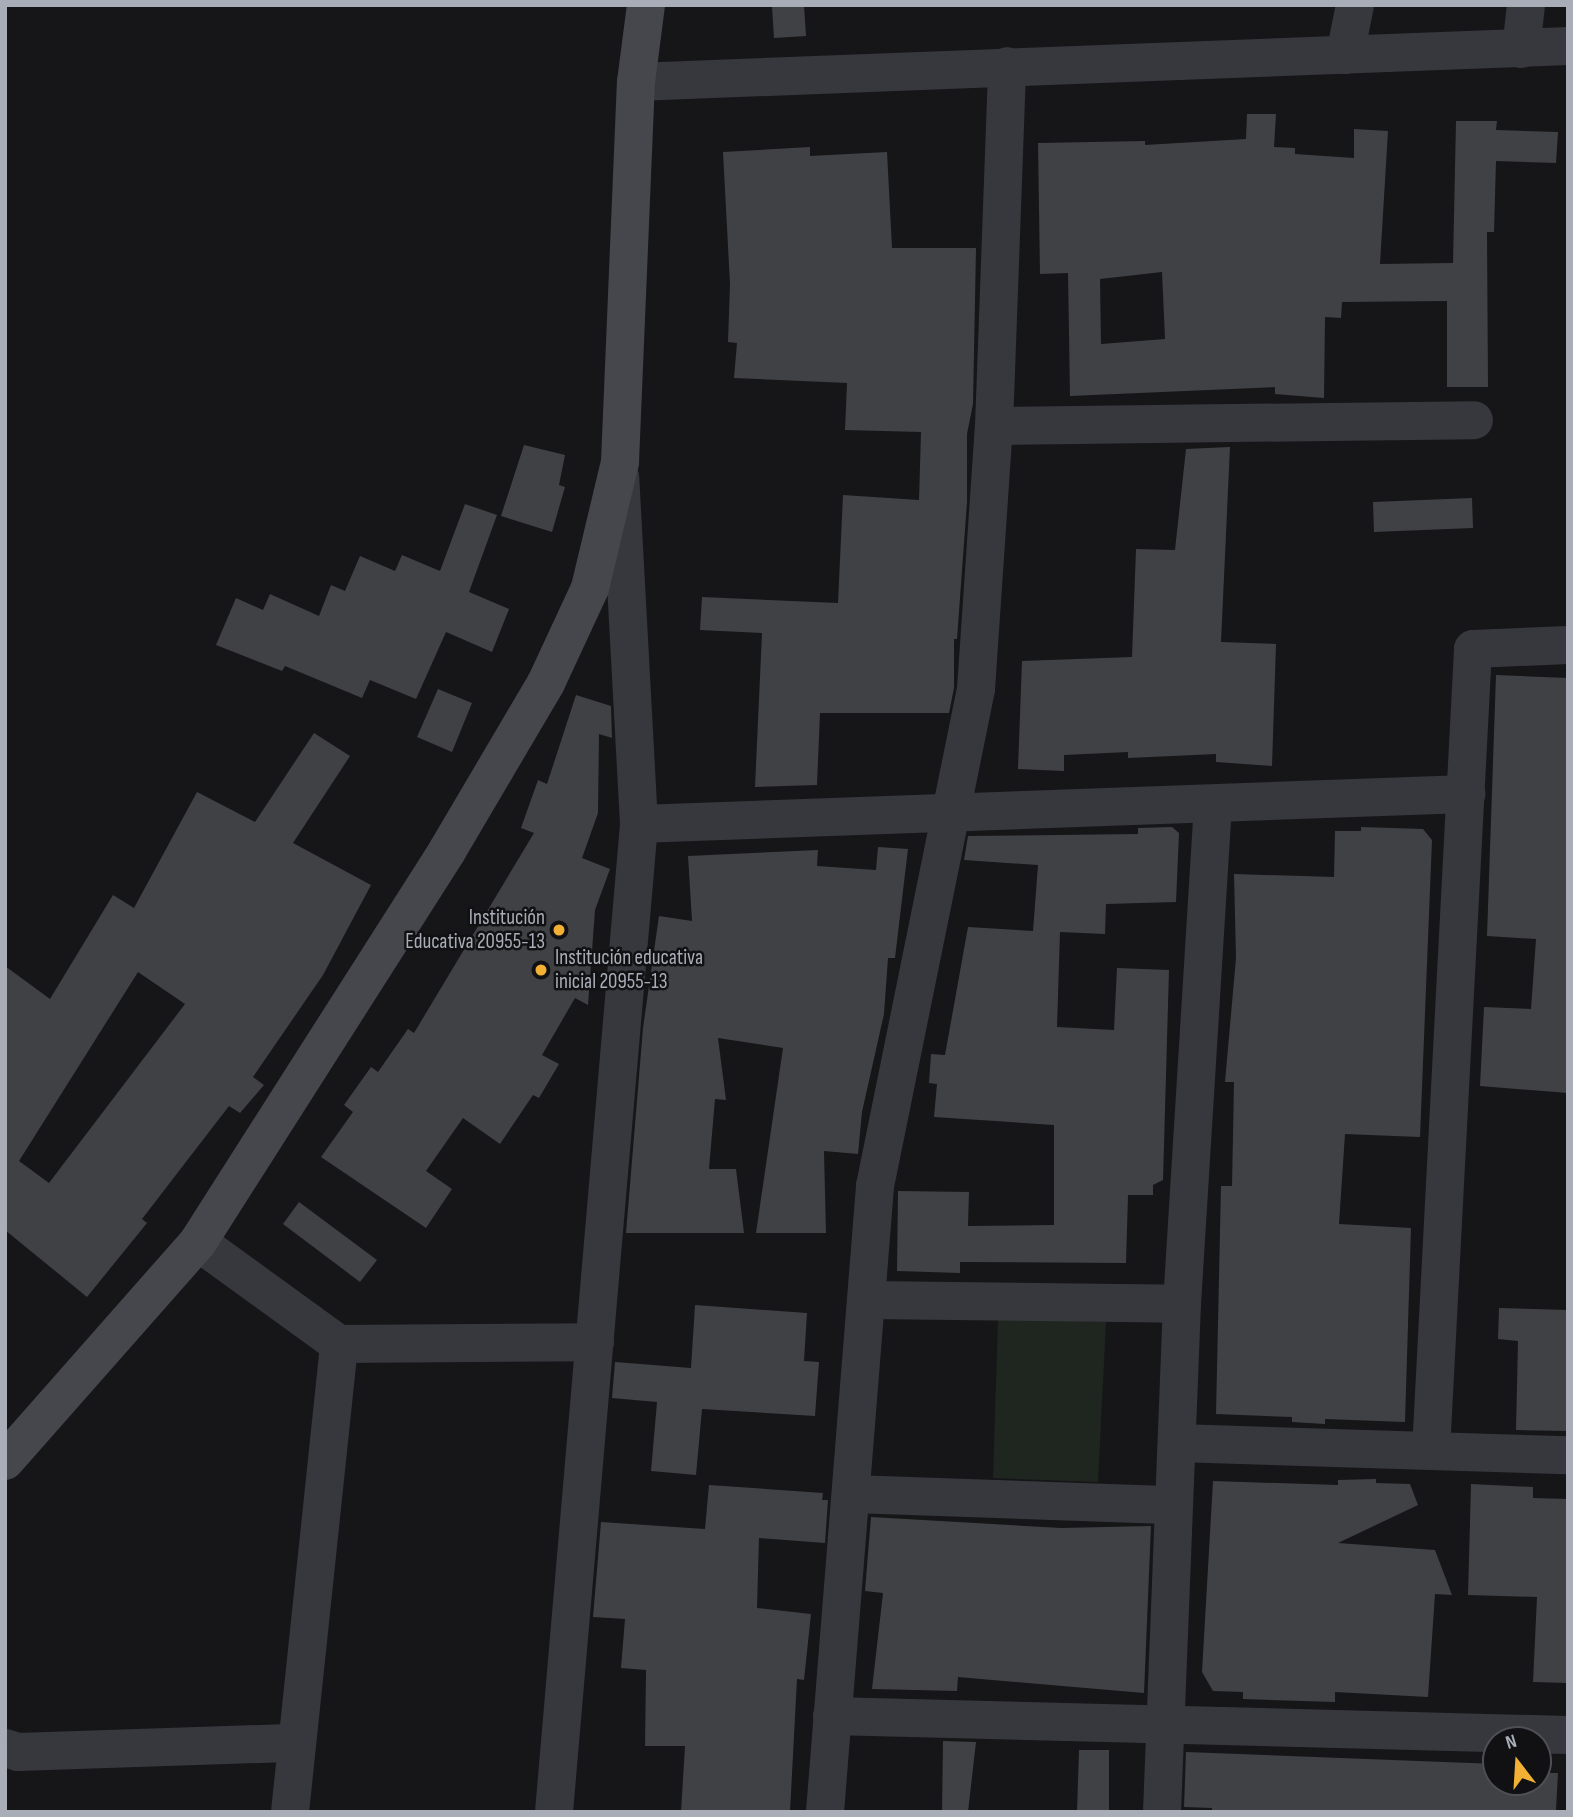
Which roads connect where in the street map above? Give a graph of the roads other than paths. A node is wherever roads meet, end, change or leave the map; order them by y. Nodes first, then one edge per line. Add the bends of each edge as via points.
1 (646, 5) edge
2 (1355, 5) edge
3 (1526, 5) edge
4 (1568, 46) edge
5 (1521, 48) junction
6 (1345, 55) junction
7 (1007, 66) junction
8 (636, 82) junction
9 (1474, 420) dead end
10 (994, 426) junction
11 (620, 462) junction
12 (1568, 645) edge
13 (1466, 794) junction
14 (1213, 804) junction
15 (951, 814) junction
16 (639, 824) junction
17 (198, 1242) junction
18 (869, 1300) junction
19 (1182, 1304) junction
20 (595, 1342) junction
21 (339, 1344) junction
22 (1177, 1443) junction
23 (1431, 1451) junction
24 (1568, 1455) edge
25 (5, 1461) edge
26 (852, 1494) junction
27 (1174, 1505) junction
28 (832, 1716) junction
29 (1163, 1724) junction
30 (1568, 1735) edge
31 (296, 1743) junction
32 (5, 1748) edge
33 (290, 1812) edge
34 (554, 1812) edge
35 (825, 1812) edge
36 (1162, 1812) edge

1 - 8 street
2 - 6 street
3 - 5 street
4 - 5 street
5 - 6 street
6 - 7 street
7 - 8 street
7 - 10 street
8 - 11 street
9 - 10 street
10 - 15 street via 976,689
11 - 16 street
11 - 17 street via 590,588 546,683 447,852
12 - 13 street via 1473,649
13 - 14 street
13 - 23 street
14 - 15 street
14 - 19 street
15 - 16 street
15 - 18 street via 875,1186
16 - 20 street
17 - 21 street
17 - 25 street
18 - 19 street
18 - 26 street
19 - 22 street
20 - 21 street
20 - 34 street
21 - 31 street
22 - 23 street
22 - 27 street
23 - 24 street
26 - 27 street
26 - 28 street
27 - 29 street
28 - 29 street
28 - 35 street
29 - 30 street
29 - 36 street
31 - 32 street via 18,1752
31 - 33 street

